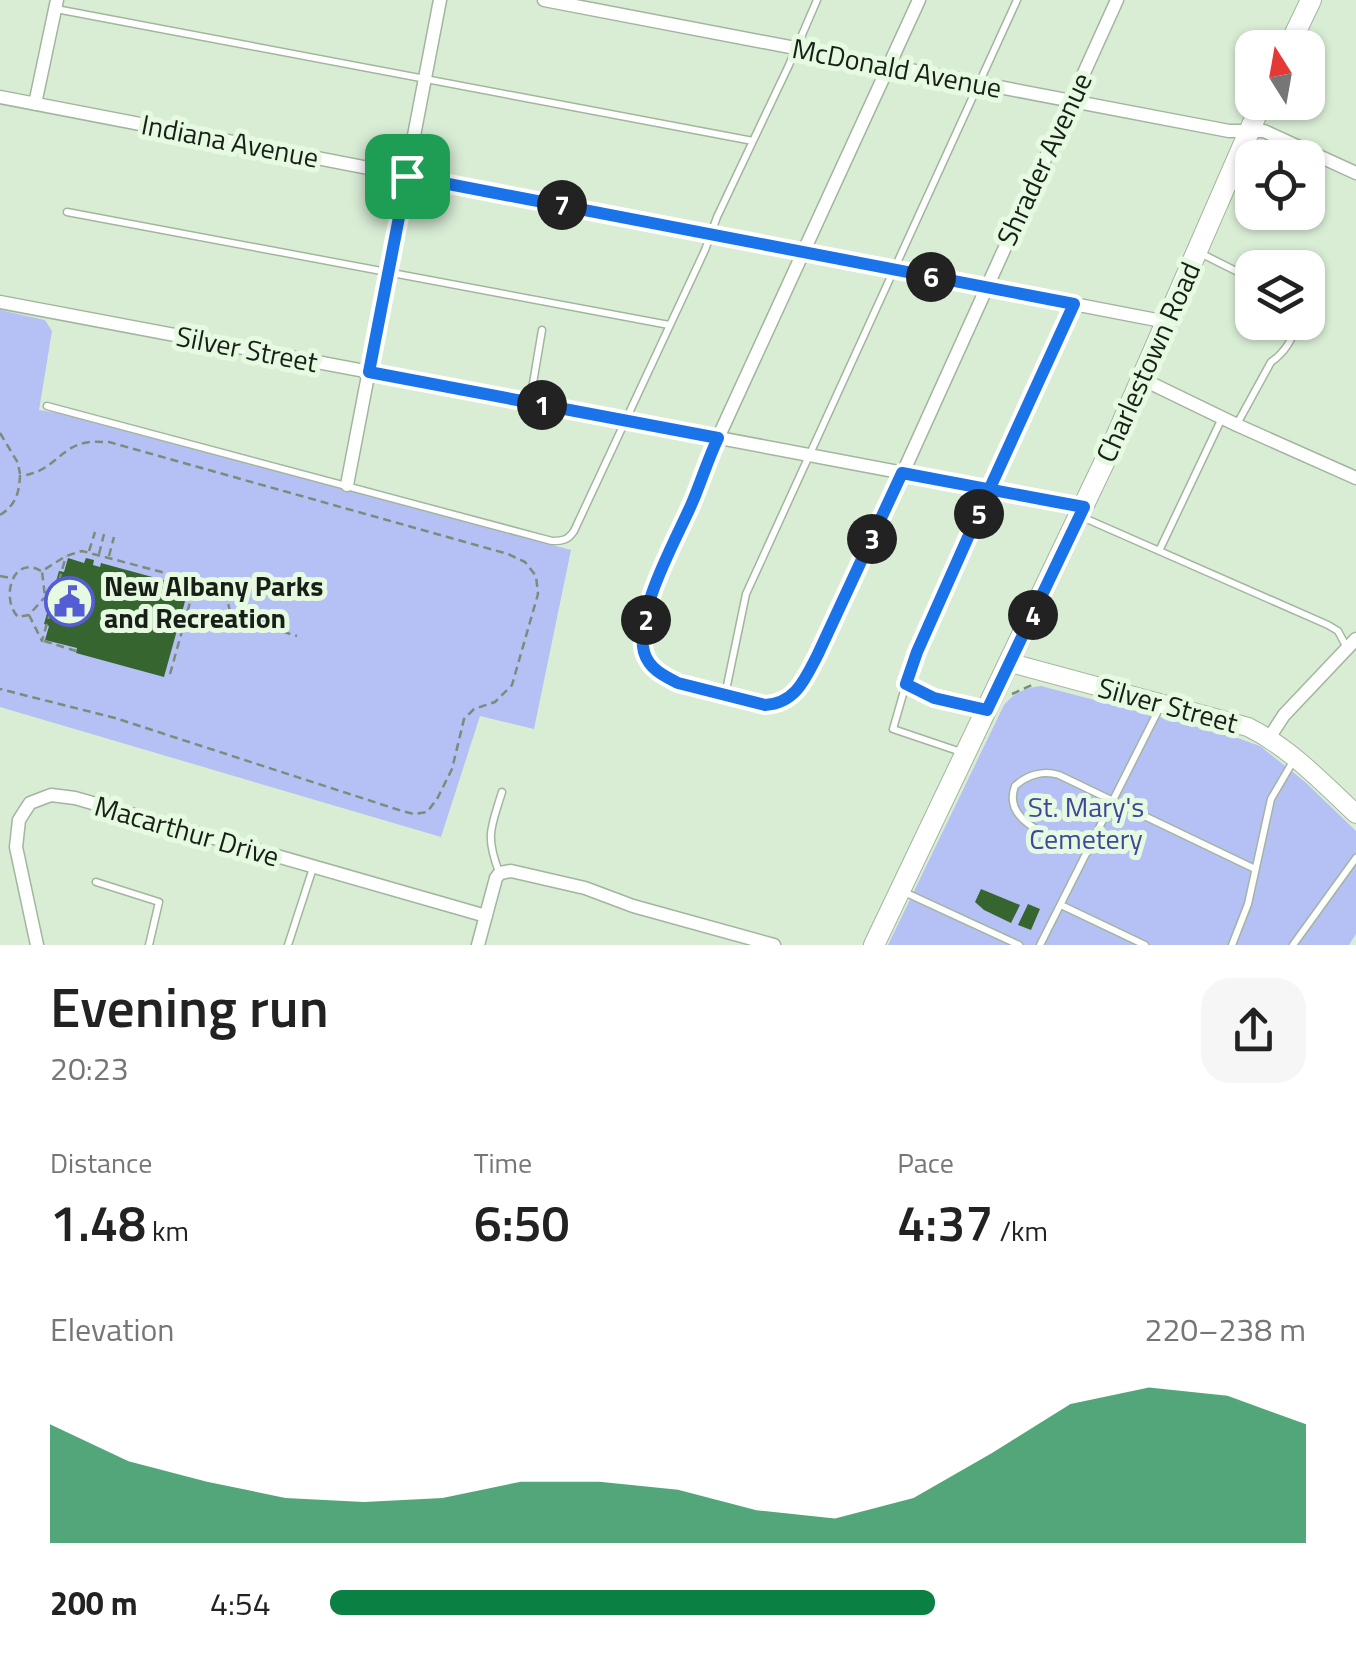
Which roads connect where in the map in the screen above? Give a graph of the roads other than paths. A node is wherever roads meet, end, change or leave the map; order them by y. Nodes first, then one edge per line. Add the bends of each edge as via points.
1 (440, 0) edge
2 (544, 0) edge
3 (817, 0) edge
4 (920, 0) edge
5 (1018, 0) edge
6 (1117, 0) edge
7 (1311, 0) edge
8 (56, 4) edge
9 (608, 6) edge
10 (1297, 30) edge
11 (796, 48) junction
12 (889, 66) junction
13 (426, 78) junction
14 (978, 83) junction
15 (0, 97) edge
16 (1071, 101) junction
17 (35, 104) junction
18 (1254, 120) edge
19 (1250, 130) junction
20 (753, 141) junction
21 (1356, 174) edge
22 (407, 176) junction
23 (67, 212) dead end
24 (710, 234) junction
25 (1197, 251) junction
26 (804, 252) junction
27 (894, 270) junction
28 (1235, 270) edge
29 (388, 272) junction
30 (986, 287) junction
31 (0, 302) edge
32 (1074, 304) junction
33 (1166, 322) junction
34 (669, 325) junction
35 (542, 330) dead end
36 (1290, 340) edge
37 (369, 372) junction
38 (1142, 379) junction
39 (529, 402) junction
40 (47, 406) dead end
41 (1222, 418) junction
42 (624, 420) junction
43 (1237, 425) junction
44 (718, 438) junction
45 (811, 456) junction
46 (902, 473) junction
47 (1356, 478) edge
48 (347, 485) junction
49 (989, 490) junction
50 (1081, 512) junction
51 (1158, 550) junction
52 (1351, 643) edge
53 (1011, 663) junction
54 (906, 684) junction
55 (725, 696) junction
56 (1162, 703) junction
57 (987, 710) junction
58 (1269, 738) junction
59 (966, 753) junction
60 (1295, 758) junction
61 (502, 792) dead end
62 (1114, 802) junction
63 (1356, 814) edge
64 (1088, 852) junction
65 (1356, 858) edge
66 (313, 868) junction
67 (1255, 868) junction
68 (498, 876) junction
69 (96, 882) dead end
70 (901, 890) junction
71 (1061, 905) junction
72 (486, 916) junction
73 (37, 945) edge
74 (149, 945) edge
75 (288, 945) edge
76 (478, 945) edge
77 (774, 945) edge
78 (874, 945) edge
79 (1019, 945) edge
80 (1040, 945) edge
81 (1145, 945) edge
82 (1232, 945) edge
83 (1293, 945) edge

1 - 13 street
2 - 9 street, McDonald Avenue
3 - 11 lane
4 - 12 street
5 - 14 lane
6 - 16 street, Shrader Avenue
7 - 10 main road
8 - 13 lane
8 - 17 street
9 - 11 street, McDonald Avenue
11 - 12 street, McDonald Avenue
11 - 20 lane
12 - 14 street, McDonald Avenue
12 - 26 street
13 - 20 lane
13 - 22 street
14 - 16 street, McDonald Avenue
14 - 27 lane
15 - 17 street, Indiana Avenue
16 - 19 street, McDonald Avenue
16 - 30 street, Shrader Avenue
17 - 22 street, Indiana Avenue
18 - 19 main road, Charlestown Road
19 - 21 street, McDonald Avenue
19 - 25 main road, Charlestown Road
20 - 24 lane
22 - 24 street, Indiana Avenue
22 - 29 street
23 - 29 lane
24 - 26 street, Indiana Avenue
24 - 34 lane
25 - 28 lane
25 - 33 main road, Charlestown Road
26 - 27 street, Indiana Avenue
26 - 44 street
27 - 30 street, Indiana Avenue
27 - 45 lane
29 - 34 lane
29 - 37 street
30 - 32 street, Indiana Avenue
30 - 46 street, Shrader Avenue
31 - 37 street, Silver Street
32 - 33 street, Indiana Avenue
32 - 49 lane
33 - 38 main road, Charlestown Road
34 - 42 lane
35 - 39 lane
36 - 43 lane
37 - 39 street, Silver Street
37 - 48 street
38 - 41 street
38 - 50 main road, Charlestown Road
39 - 42 street, Silver Street
40 - 48 lane
41 - 43 street
41 - 51 lane
42 - 44 street, Silver Street
42 - 48 lane via 574,532 563,541
43 - 47 street
44 - 45 street, Silver Street
44 - 55 street via 662,570 643,642 659,673
45 - 46 street, Silver Street
45 - 55 lane via 742,604
46 - 49 street, Silver Street
46 - 55 street, Shrader Avenue via 792,697 765,705
49 - 50 street, Silver Street
49 - 54 lane
50 - 51 lane
50 - 53 main road, Charlestown Road
51 - 52 lane via 1328,625
52 - 58 street
53 - 56 main road, Silver Street
53 - 57 main road, Charlestown Road
54 - 57 lane
54 - 59 lane via 892,729
56 - 58 main road, Silver Street
56 - 62 lane
57 - 59 main road, Charlestown Road
58 - 60 main road, Silver Street
59 - 70 main road, Charlestown Road
60 - 63 main road, Silver Street
60 - 67 lane via 1271,799
61 - 68 lane via 490,838
62 - 64 lane
62 - 64 lane via 1052,772 1015,786 1012,801 1021,819
62 - 67 lane
64 - 71 lane
65 - 83 lane
66 - 72 street, Macarthur Drive
66 - 73 street, Macarthur Drive via 51,795 30,802 19,820 16,847
66 - 75 lane
67 - 82 lane
68 - 72 street
68 - 77 street via 519,872 585,888
69 - 74 lane via 160,902
70 - 78 main road, Charlestown Road
70 - 79 lane
71 - 80 lane
71 - 81 lane
72 - 76 street

